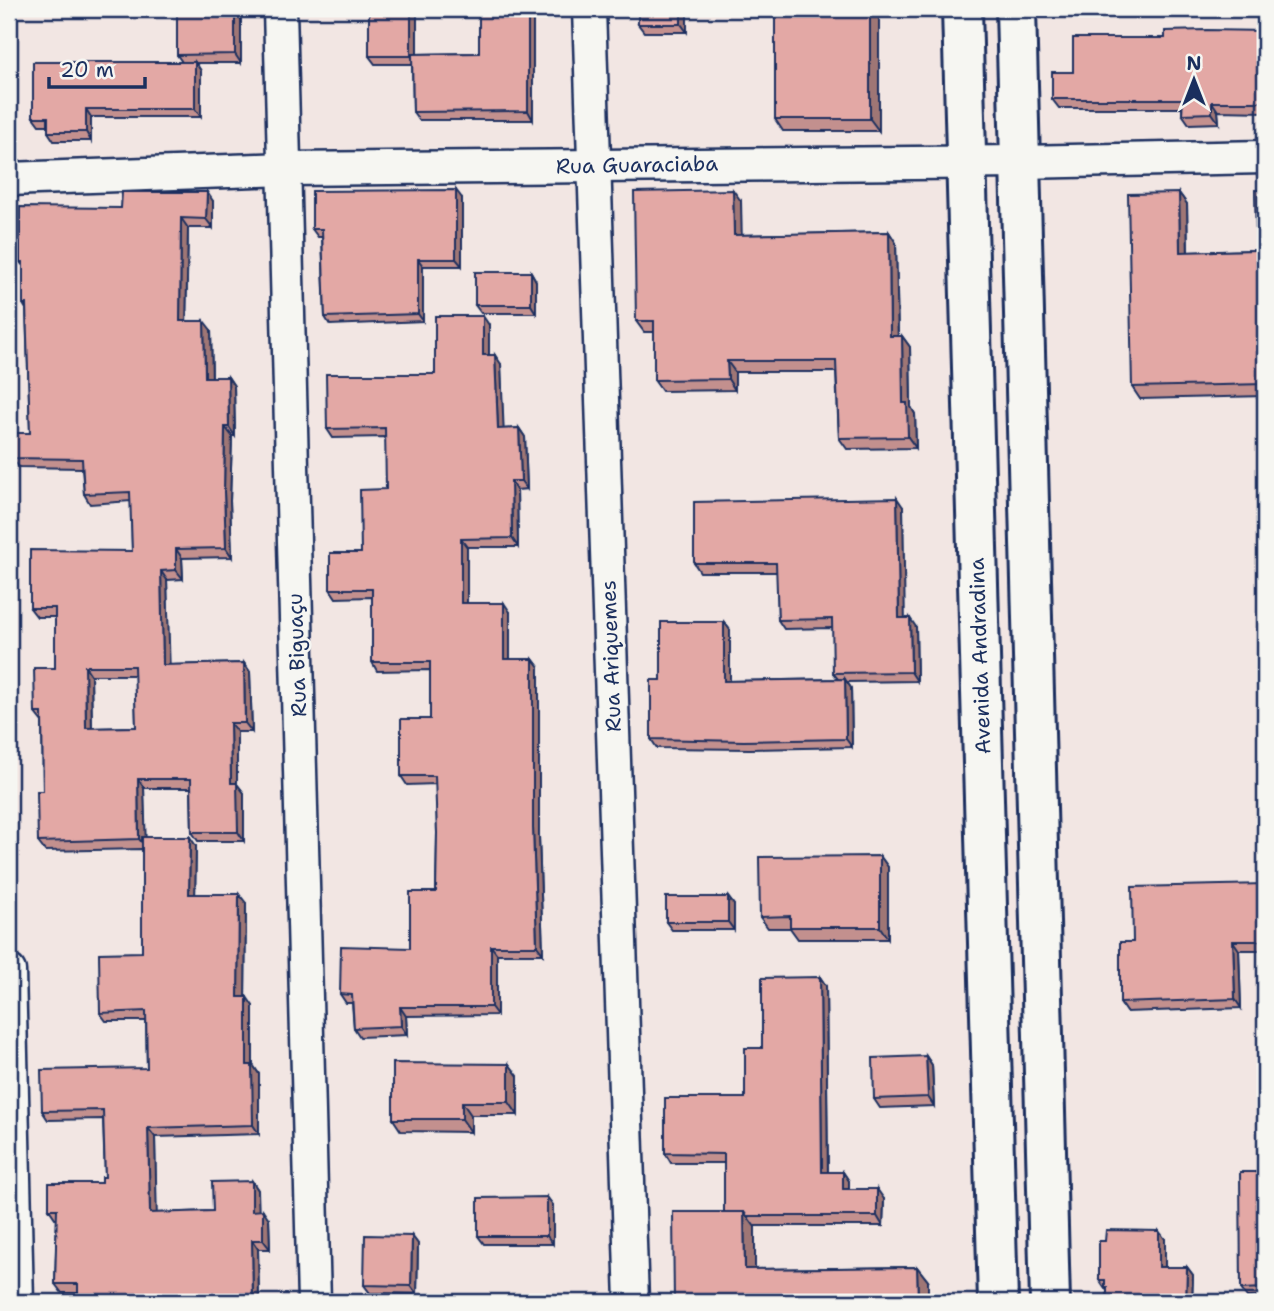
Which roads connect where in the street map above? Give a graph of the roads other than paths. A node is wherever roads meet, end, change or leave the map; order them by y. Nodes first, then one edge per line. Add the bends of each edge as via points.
1 (280, 9) edge
2 (589, 9) edge
3 (962, 9) edge
4 (1016, 9) edge
5 (1265, 157) edge
6 (966, 162) junction
7 (1020, 162) junction
8 (594, 166) junction
9 (285, 169) junction
10 (9, 179) edge
11 (9, 971) edge
12 (17, 1302) edge
13 (314, 1302) edge
14 (632, 1302) edge
15 (998, 1302) edge
16 (1050, 1302) edge

1 - 9 street, Rua Biguaçu
2 - 8 street, Rua Ariquemes
3 - 6 main road, Avenida Andradina
4 - 7 main road
5 - 7 street, Rua Guaraciaba
6 - 7 street, Rua Guaraciaba
6 - 8 street, Rua Guaraciaba
6 - 15 main road, Avenida Andradina
7 - 16 main road
8 - 9 street, Rua Guaraciaba
8 - 14 street, Rua Ariquemes
9 - 10 street, Rua Guaraciaba
9 - 13 street, Rua Biguaçu
11 - 12 street

